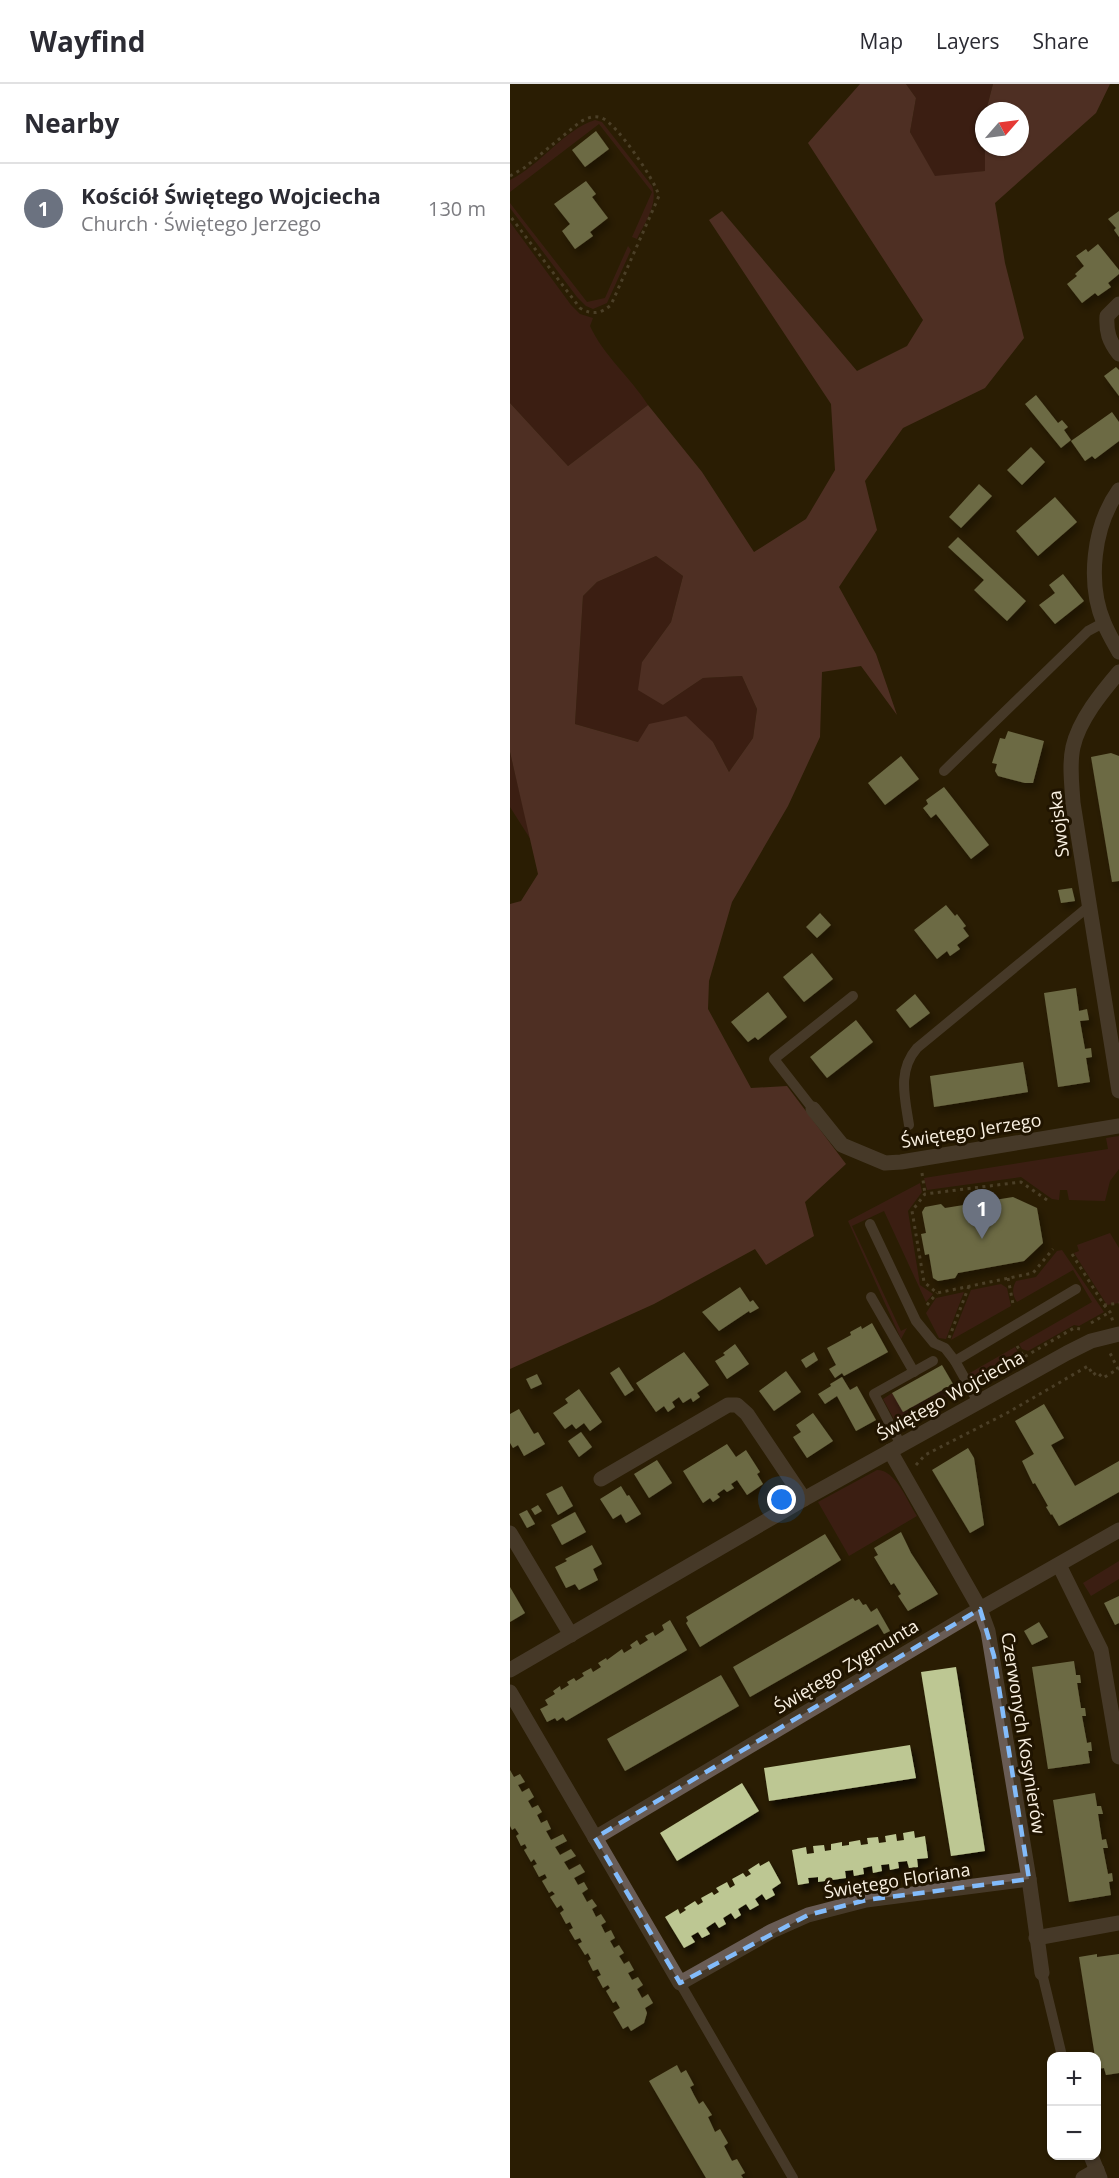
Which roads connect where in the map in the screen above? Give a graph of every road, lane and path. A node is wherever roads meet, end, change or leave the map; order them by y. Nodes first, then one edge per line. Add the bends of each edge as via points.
1 (510, 176) edge
2 (510, 216) edge
3 (1119, 304) edge
4 (1119, 354) edge
5 (1119, 490) edge
6 (1103, 623) junction
7 (1119, 652) edge
8 (1119, 672) edge
9 (944, 771) dead end
10 (1089, 907) junction
11 (853, 996) dead end
12 (1119, 1091) edge
13 (813, 1109) joint
14 (909, 1125) dead end
15 (1119, 1126) edge
16 (920, 1158) junction
17 (925, 1194) junction
18 (1047, 1200) dead end
19 (870, 1224) dead end
20 (1053, 1249) dead end
21 (1072, 1254) dead end
22 (1008, 1278) junction
23 (969, 1286) junction
24 (1076, 1289) dead end
25 (937, 1293) junction
26 (871, 1297) dead end
27 (1119, 1303) edge
28 (1013, 1304) dead end
29 (927, 1305) dead end
30 (1119, 1334) edge
31 (1102, 1338) junction
32 (945, 1348) junction
33 (933, 1361) dead end
34 (955, 1361) junction
35 (914, 1372) junction
36 (978, 1402) junction
37 (896, 1448) junction
38 (915, 1466) dead end
39 (601, 1479) dead end
40 (804, 1499) junction
41 (1119, 1530) edge
42 (510, 1533) edge
43 (1059, 1565) junction
44 (980, 1609) junction
45 (571, 1635) junction
46 (510, 1670) edge
47 (510, 1692) edge
48 (1119, 1757) edge
49 (595, 1838) junction
50 (1029, 1879) junction
51 (1119, 1923) edge
52 (1036, 1938) junction
53 (1042, 1973) joint
54 (680, 1983) junction
55 (1061, 2052) edge
56 (1092, 2160) edge
57 (1094, 2176) edge
58 (793, 2178) edge

1 - 2 path via 580,122 601,118 620,134 659,196 611,305 596,314 580,308
3 - 4 street via 1107,316 1106,331
5 - 6 street via 1100,530 1096,553
6 - 7 street
6 - 9 lane via 1088,631
8 - 10 street, Swojska via 1084,721 1073,747 1073,803
10 - 12 street, Swojska
10 - 14 lane via 909,1057 903,1084
11 - 13 lane via 774,1059
13 - 16 street, Świętego Jerzego via 843,1145 862,1154 885,1163
15 - 16 street, Świętego Jerzego
16 - 17 path
17 - 18 path via 1021,1182
17 - 25 path via 912,1211 924,1282
19 - 32 lane via 916,1321 934,1343
20 - 22 path via 1033,1273
21 - 27 path via 1104,1305
22 - 23 path
22 - 28 path
23 - 25 path
23 - 32 path
24 - 34 lane
25 - 29 path
26 - 35 lane
30 - 31 street, Świętego Wojciecha
31 - 36 street, Świętego Wojciecha
31 - 38 path via 1118,1369 1103,1378 1097,1372 1093,1375 1088,1366 925,1455
32 - 34 lane
33 - 35 lane
34 - 36 lane
35 - 37 lane via 874,1394
36 - 37 street, Świętego Wojciecha
37 - 40 street, Świętego Wojciecha
37 - 44 street, Czerwonych Kosynierów
39 - 40 street via 728,1405 737,1405
40 - 45 street, Świętego Wojciecha
41 - 43 street, Świętego Zygmunta
42 - 45 street
43 - 44 street, Świętego Zygmunta
43 - 48 street via 1101,1650
44 - 49 street, Świętego Zygmunta
44 - 50 street, Czerwonych Kosynierów via 994,1656
45 - 46 street, Świętego Wojciecha
47 - 49 street
49 - 54 street
50 - 52 street, Czerwonych Kosynierów
50 - 54 street, Świętego Floriana via 866,1900 808,1915
51 - 52 street
52 - 53 street, Czerwonych Kosynierów
53 - 55 lane, Czerwonych Kosynierów
54 - 58 lane
56 - 57 street

